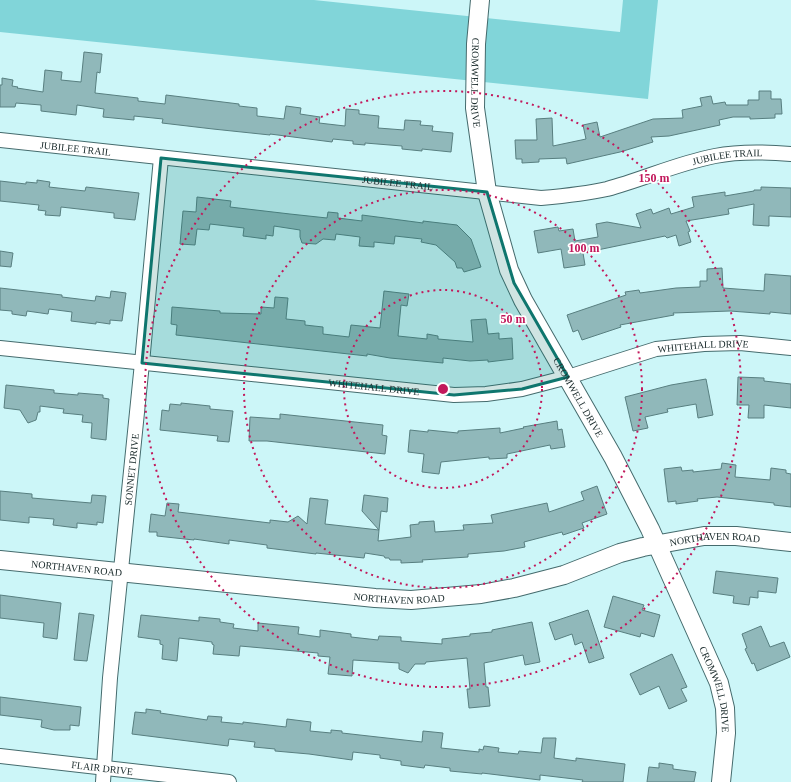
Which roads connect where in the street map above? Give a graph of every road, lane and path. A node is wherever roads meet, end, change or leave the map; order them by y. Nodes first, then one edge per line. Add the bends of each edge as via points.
1 (480, 0) edge
2 (0, 140) edge
3 (791, 154) edge
4 (162, 158) junction
5 (487, 192) junction
6 (0, 348) edge
7 (791, 348) edge
8 (142, 363) junction
9 (568, 377) junction
10 (791, 542) edge
11 (658, 544) junction
12 (0, 560) edge
13 (120, 572) junction
14 (0, 756) edge
15 (103, 775) edge
16 (229, 782) edge
17 (721, 782) edge

1 - 5 street, CROMWELL DRIVE via 475,108
2 - 4 street, JUBILEE TRAIL
3 - 5 street, JUBILEE TRAIL via 747,153 716,156 575,196 541,198
4 - 5 street, JUBILEE TRAIL
4 - 8 street, SONNET DRIVE
5 - 9 street, CROMWELL DRIVE via 514,283
6 - 8 street, WHITEHALL DRIVE
7 - 9 street, WHITEHALL DRIVE via 740,343 656,349
8 - 9 street, WHITEHALL DRIVE via 454,395 522,389
8 - 13 street, SONNET DRIVE
9 - 11 street, CROMWELL DRIVE via 613,456
10 - 11 street, NORTHAVEN ROAD via 736,536 704,536
11 - 13 street, NORTHAVEN ROAD via 620,553 564,575 514,588 481,594 411,600
11 - 17 street, CROMWELL DRIVE via 719,683 726,727
12 - 13 street, NORTHAVEN ROAD
13 - 15 street, SONNET DRIVE
14 - 15 street, FLAIR DRIVE
15 - 16 street, FLAIR DRIVE

